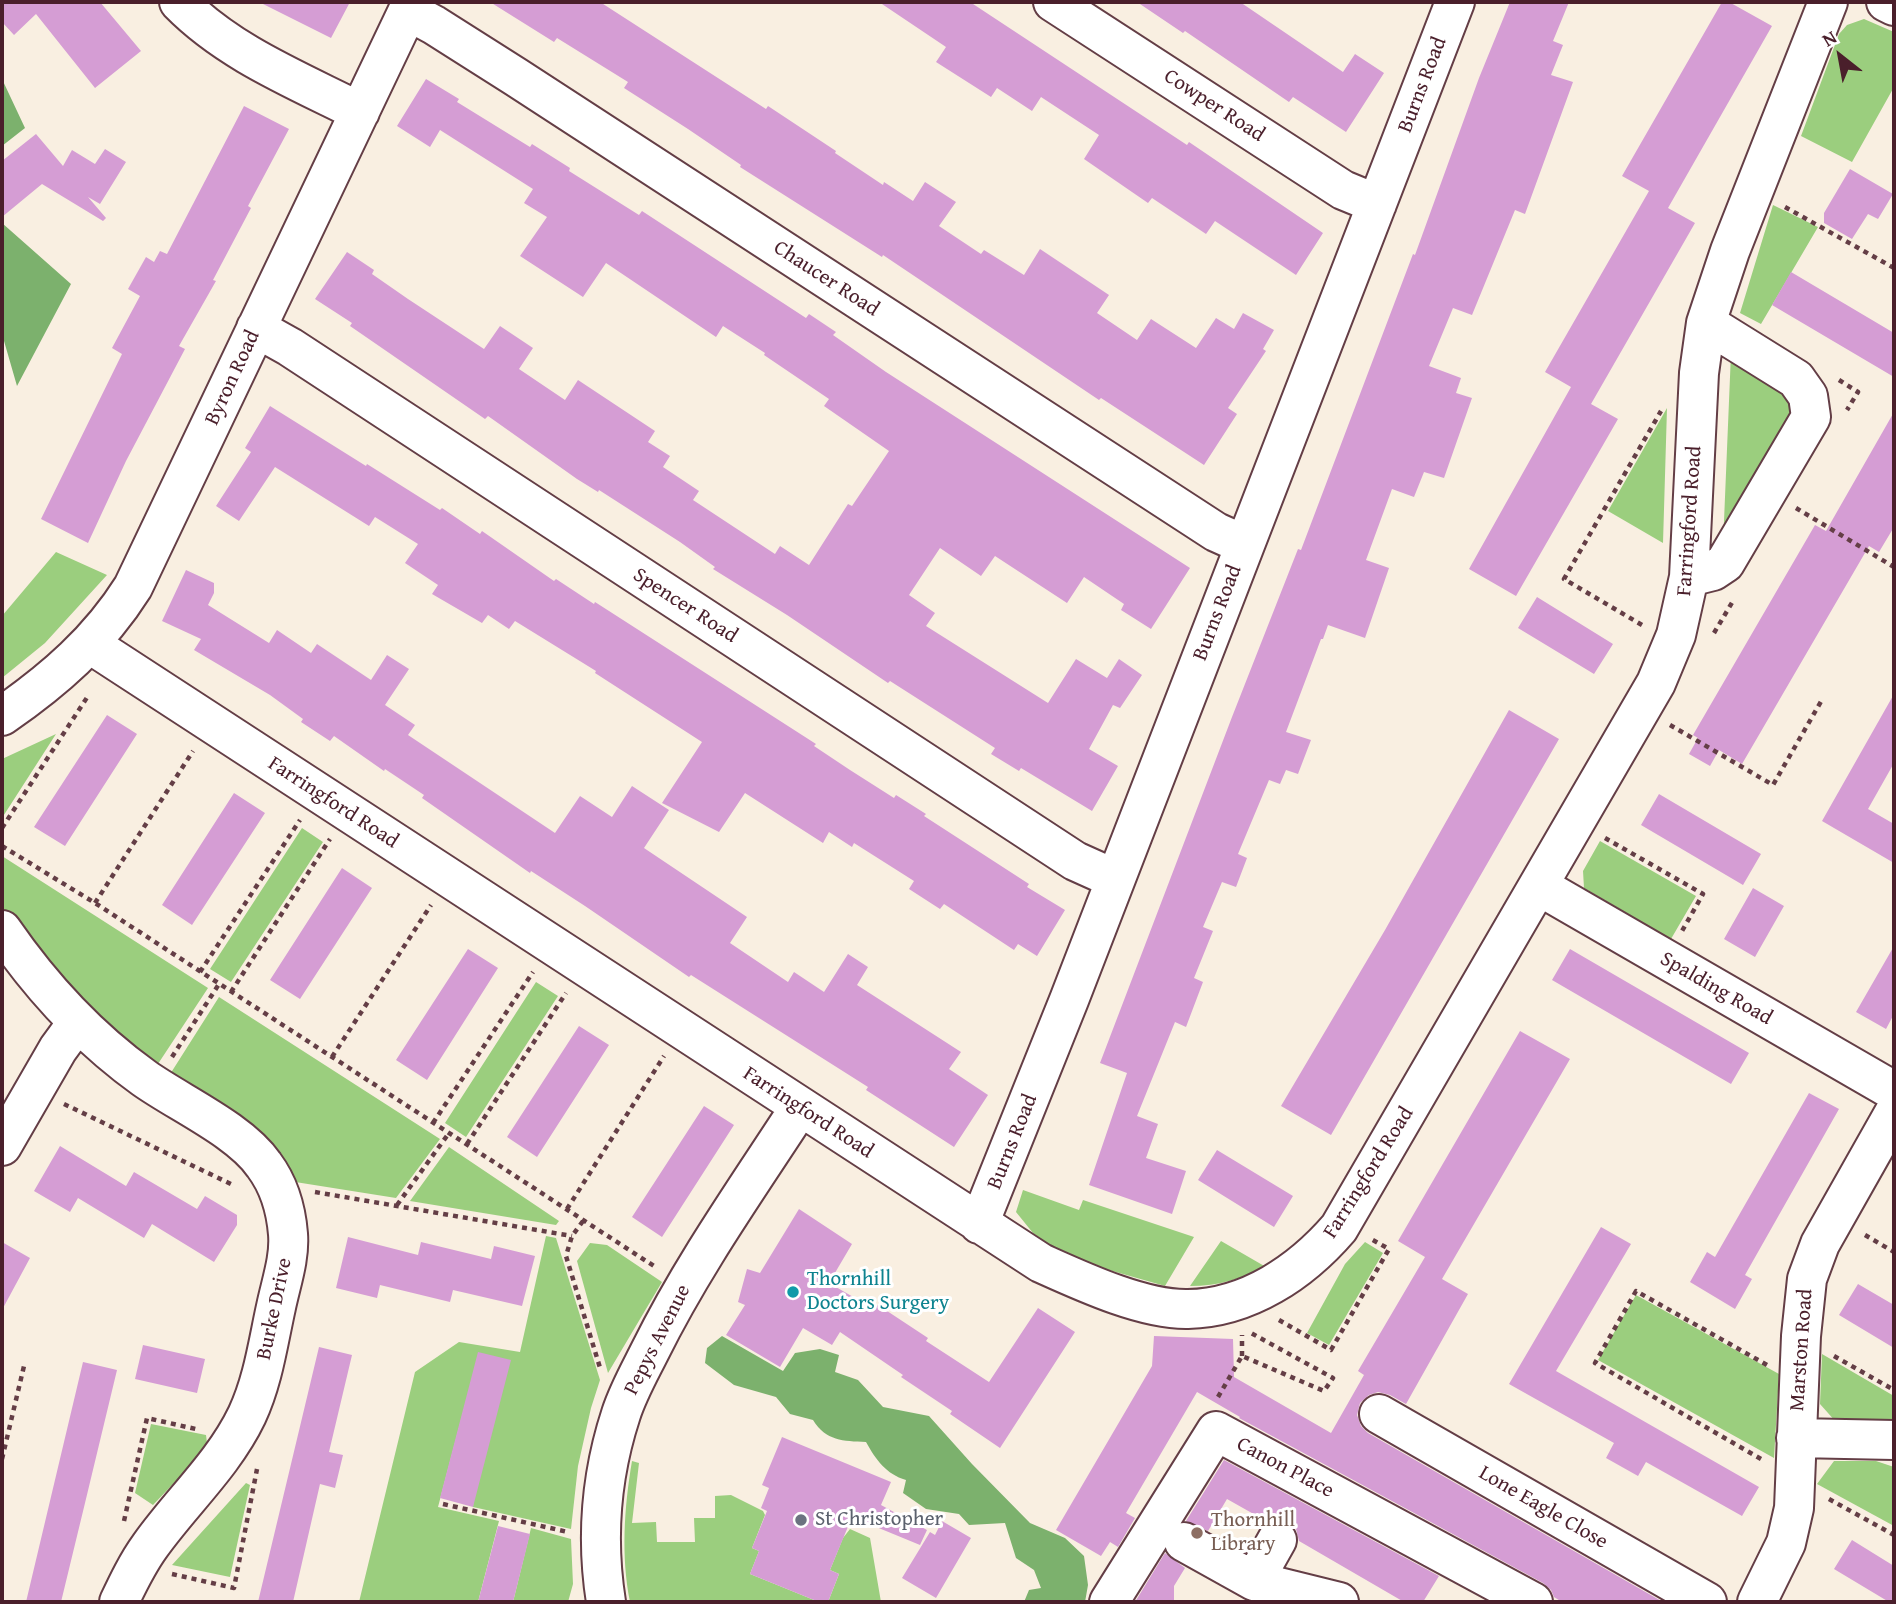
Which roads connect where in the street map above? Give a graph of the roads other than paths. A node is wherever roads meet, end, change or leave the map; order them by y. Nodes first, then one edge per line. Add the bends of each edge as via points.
1 (180, 2) edge
2 (1053, 2) edge
3 (1455, 2) edge
4 (1828, 2) edge
5 (1886, 2) edge
6 (410, 6) edge
7 (1894, 6) edge
8 (360, 112) junction
9 (1377, 204) junction
10 (1706, 323) junction
11 (256, 328) junction
12 (1245, 545) junction
13 (1689, 577) junction
14 (101, 652) junction
15 (2, 716) edge
16 (1115, 879) junction
17 (1539, 886) junction
18 (2, 930) edge
19 (77, 1023) junction
20 (1894, 1091) edge
21 (800, 1107) junction
22 (1894, 1113) edge
23 (2, 1146) edge
24 (979, 1224) junction
25 (1379, 1413) dead end
26 (1796, 1438) junction
27 (1894, 1440) edge
28 (1172, 1536) junction
29 (1277, 1540) dead end
30 (1254, 1581) junction
31 (120, 1602) edge
32 (606, 1602) edge
33 (1109, 1602) edge
34 (1339, 1602) edge
35 (1533, 1602) edge
36 (1707, 1602) edge
37 (1758, 1602) edge

1 - 8 street via 234,47
2 - 9 street, Cowper Road via 1343,190
3 - 9 street, Burns Road
4 - 10 street, Farringford Road
5 - 7 street
6 - 8 street, Byron Road
6 - 12 street, Chaucer Road via 1216,532
8 - 11 street, Byron Road
9 - 12 street, Burns Road
10 - 13 street, Farringford Road via 1699,373
10 - 13 street via 1796,379 1808,396 1811,416 1725,563
11 - 14 street, Byron Road
11 - 16 street, Spencer Road via 1074,861
12 - 16 street, Burns Road
13 - 17 street, Farringford Road via 1672,644 1643,709
14 - 15 street, Byron Road via 51,680
14 - 21 street, Farringford Road
16 - 24 street, Burns Road
17 - 20 street, Spalding Road
17 - 24 street, Farringford Road via 1342,1223 1306,1263 1283,1278 1242,1299 1187,1310 1103,1290 1041,1263
18 - 19 street, Burke Drive
19 - 23 street
19 - 31 street, Burke Drive via 154,1085 238,1138 262,1162 276,1185 285,1215 287,1256 247,1450 206,1479 150,1546
21 - 24 street, Farringford Road
21 - 32 street, Pepys Avenue via 685,1286 622,1411 606,1473 600,1539
22 - 26 street, Marston Road via 1819,1244 1807,1279
25 - 36 street, Lone Eagle Close
26 - 27 street
26 - 37 street, Marston Road via 1794,1508 1786,1543
28 - 30 street
28 - 33 street, Canon Place
28 - 35 street, Canon Place via 1216,1431
29 - 30 street
30 - 34 street

